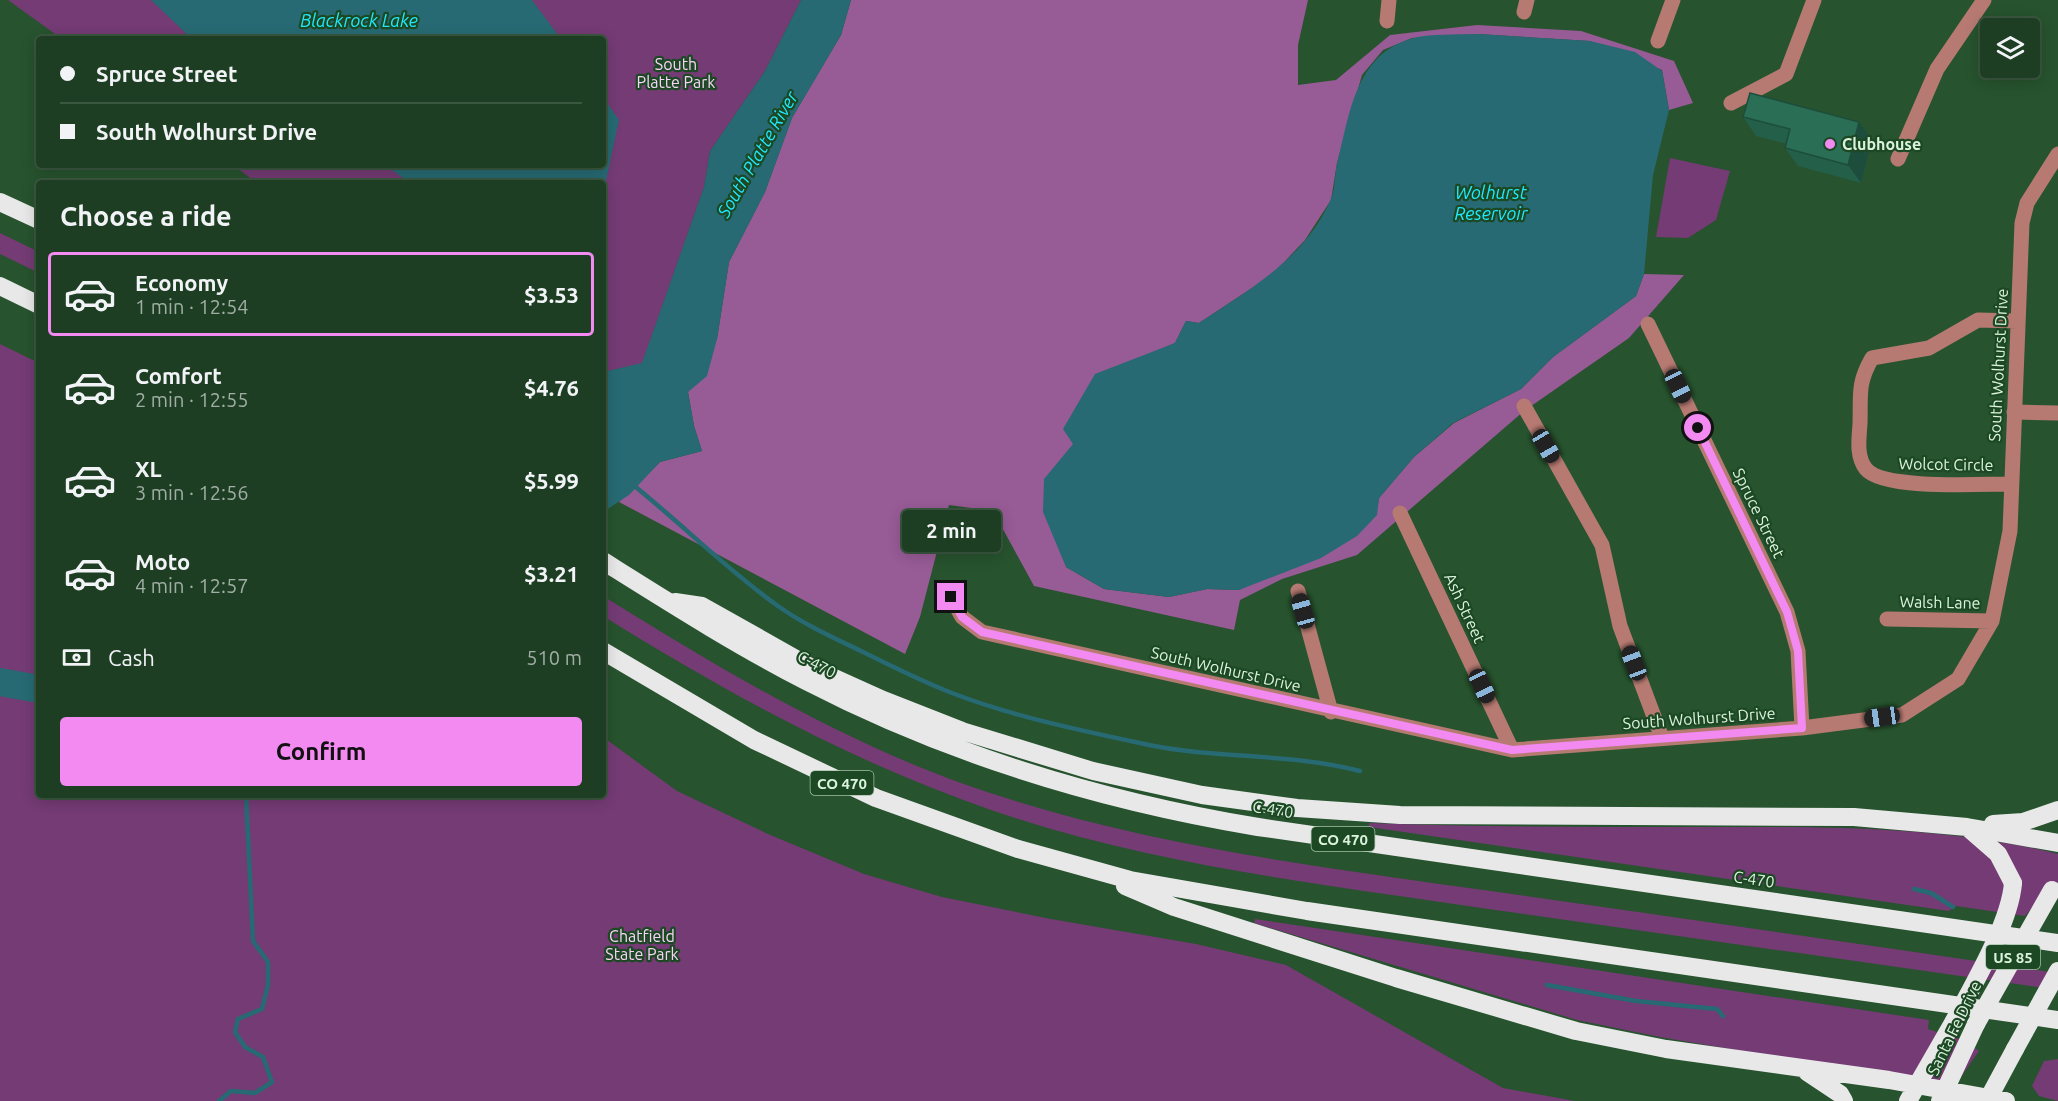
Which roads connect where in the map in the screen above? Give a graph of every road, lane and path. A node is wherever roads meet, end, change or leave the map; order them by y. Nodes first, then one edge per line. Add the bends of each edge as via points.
1 (1389, 0) edge
2 (1673, 0) edge
3 (1814, 0) edge
4 (1984, 0) edge
5 (1387, 21) dead end
6 (1658, 41) dead end
7 (1731, 103) dead end
8 (2058, 154) edge
9 (1898, 159) dead end
10 (0, 202) edge
11 (36, 219) edge
12 (0, 286) edge
13 (36, 304) edge
14 (2018, 321) junction
15 (1648, 324) dead end
16 (1524, 406) dead end
17 (2014, 412) junction
18 (2058, 413) edge
19 (2010, 484) junction
20 (1400, 513) dead end
21 (606, 564) edge
22 (1298, 591) dead end
23 (951, 597) dead end
24 (667, 601) junction
25 (1887, 619) dead end
26 (1992, 621) junction
27 (606, 653) edge
28 (1331, 712) junction
29 (1802, 728) junction
30 (1662, 738) junction
31 (1512, 750) junction
32 (2058, 810) edge
33 (1920, 822) junction
34 (1967, 827) junction
35 (2058, 843) edge
36 (1099, 871) junction
37 (2055, 885) edge
38 (2058, 943) edge
39 (2058, 971) edge
40 (2058, 1020) edge
41 (1800, 1068) junction
42 (1912, 1094) edge
43 (1943, 1097) edge
44 (1994, 1100) edge
45 (1844, 1101) edge

1 - 5 street
2 - 6 street
3 - 7 street via 1786,74
4 - 9 street via 1937,69
8 - 14 street, South Wolhurst Drive via 2027,203 2022,223
10 - 11 highway
12 - 13 highway
14 - 17 street, South Wolhurst Drive
14 - 19 street, Wolcot Circle via 1978,320 1929,348 1872,358 1861,377 1859,454 1864,468 1875,478 1895,482
15 - 29 street, Spruce Street via 1787,612 1798,651
16 - 30 street via 1602,545 1620,626
17 - 18 street
17 - 19 street, South Wolhurst Drive
19 - 26 street, South Wolhurst Drive via 2010,531
20 - 31 street, Ash Street
21 - 24 highway, C-470 / CO 470
22 - 28 street
23 - 28 street, South Wolhurst Drive via 962,617 982,632
24 - 33 highway via 702,606 812,668 962,731 1068,765 1202,795 1297,808 1401,815 1812,816
24 - 38 highway, C-470 / CO 470 via 798,677 892,721 1015,768 1148,805 1300,833
25 - 26 street, Walsh Lane
26 - 29 street, South Wolhurst Drive via 1958,679 1902,715
27 - 36 highway, CO 470 via 754,740 861,792 963,831
28 - 31 street, South Wolhurst Drive
29 - 30 street, South Wolhurst Drive
30 - 31 street, South Wolhurst Drive
32 - 33 highway via 2009,824
33 - 34 highway
34 - 35 highway
34 - 42 highway, bridge via 1998,854 2013,883 2012,897 1981,971
36 - 40 highway, CO 470 via 1170,889 1256,903
36 - 41 highway via 1174,907 1549,1024 1648,1046
37 - 43 highway, Santa Fe Drive / US 85, bridge via 1976,1024
39 - 44 highway, US 85, bridge via 2015,1049
41 - 42 highway
41 - 45 highway via 1829,1085
42 - 43 highway
43 - 44 highway

